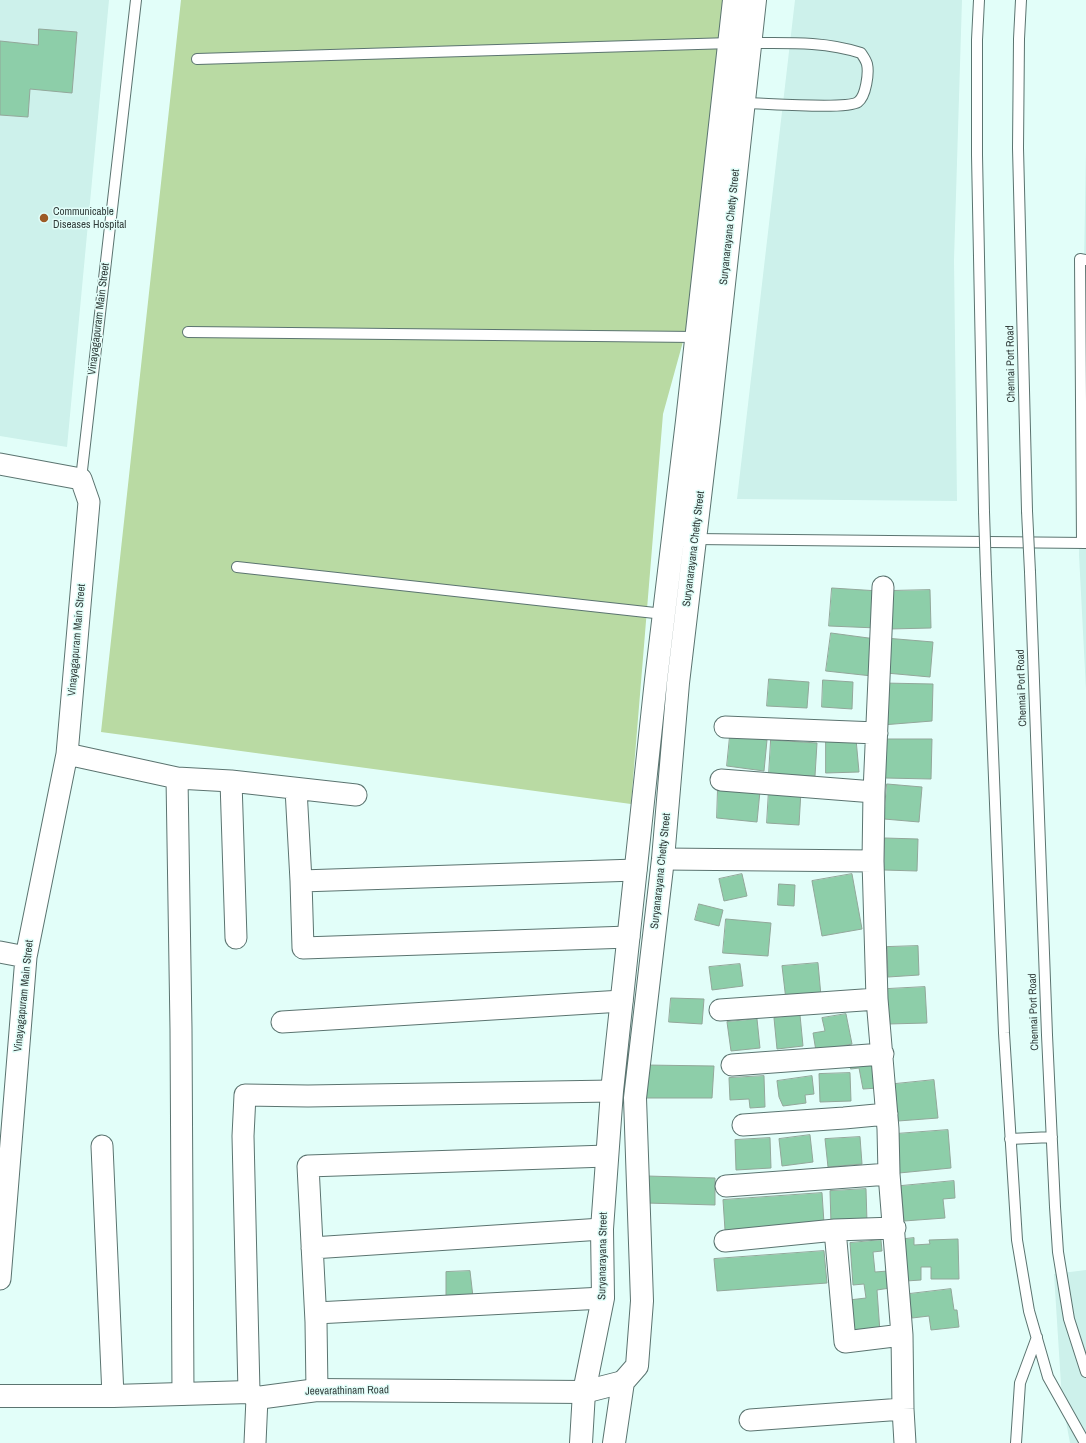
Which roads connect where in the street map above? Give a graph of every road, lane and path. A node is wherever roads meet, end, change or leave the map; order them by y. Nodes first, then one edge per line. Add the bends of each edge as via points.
1 (136, 0) edge
2 (734, 0) edge
3 (755, 0) edge
4 (979, 0) edge
5 (1022, 0) edge
6 (740, 43) junction
7 (197, 59) dead end
8 (743, 103) junction
9 (1086, 260) edge
10 (188, 332) dead end
11 (696, 337) junction
12 (0, 464) edge
13 (81, 479) junction
14 (684, 539) junction
15 (1084, 543) edge
16 (237, 566) dead end
17 (883, 587) dead end
18 (664, 614) junction
19 (725, 727) dead end
20 (877, 733) junction
21 (67, 754) junction
22 (177, 778) junction
23 (721, 780) dead end
24 (231, 781) junction
25 (296, 789) junction
26 (874, 792) junction
27 (356, 795) dead end
28 (663, 859) junction
29 (873, 861) junction
30 (636, 870) junction
31 (301, 881) junction
32 (629, 937) junction
33 (236, 938) dead end
34 (0, 952) edge
35 (26, 957) junction
36 (877, 999) junction
37 (622, 1002) junction
38 (720, 1010) dead end
39 (282, 1022) dead end
40 (883, 1054) junction
41 (732, 1065) dead end
42 (612, 1091) junction
43 (887, 1114) junction
44 (743, 1124) dead end
45 (1052, 1137) junction
46 (1010, 1139) junction
47 (102, 1146) dead end
48 (607, 1156) junction
49 (889, 1174) junction
50 (726, 1186) dead end
51 (895, 1228) junction
52 (602, 1230) junction
53 (835, 1230) junction
54 (725, 1241) dead end
55 (312, 1248) junction
56 (0, 1280) edge
57 (603, 1298) junction
58 (316, 1313) junction
59 (902, 1335) junction
60 (1037, 1337) junction
61 (1086, 1372) edge
62 (623, 1382) junction
63 (318, 1390) junction
64 (584, 1392) junction
65 (183, 1394) junction
66 (253, 1395) junction
67 (0, 1396) edge
68 (113, 1396) junction
69 (903, 1409) junction
70 (750, 1420) dead end
71 (255, 1443) edge
72 (581, 1443) edge
73 (614, 1443) edge
74 (905, 1443) edge
75 (1016, 1443) edge
76 (1085, 1443) edge

1 - 13 lane, Vinayagapuram Main Street
2 - 6 main road, Suryanarayana Chetty Street
3 - 6 main road, Suryanarayana Chetty Street
4 - 46 lane, bridge via 977,156 984,512
5 - 45 lane, Chennai Port Road, bridge via 1018,148 1027,511
6 - 7 lane
6 - 8 main road, Suryanarayana Chetty Street
6 - 8 lane via 805,44 849,49 861,53 867,63 868,76 863,96 858,102 850,105
6 - 11 main road, Suryanarayana Chetty Street
8 - 14 main road, Suryanarayana Chetty Street via 710,413
9 - 15 lane via 1080,259
10 - 11 lane
11 - 14 main road, Suryanarayana Chetty Street
12 - 13 street
13 - 21 street, Vinayagapuram Main Street via 89,502
14 - 15 lane
14 - 18 main road, Suryanarayana Chetty Street
14 - 28 main road, Suryanarayana Chetty Street via 678,683
16 - 18 lane
17 - 20 street
18 - 30 main road, Suryanarayana Chetty Street
19 - 20 street
20 - 26 street
21 - 22 street
21 - 35 street, Vinayagapuram Main Street
22 - 24 street
22 - 65 street
23 - 26 street
24 - 25 street
24 - 33 street
25 - 27 street
25 - 31 street
26 - 29 street
28 - 29 street
28 - 62 main road, Suryanarayana Chetty Street via 635,1098 642,1301 636,1366
29 - 36 street
30 - 31 street
30 - 32 main road, Suryanarayana Chetty Street
31 - 32 street via 303,948
32 - 37 main road, Suryanarayana Chetty Street
34 - 35 street
35 - 56 street, Vinayagapuram Main Street
36 - 38 street
36 - 40 street
37 - 39 street
37 - 42 main road, Suryanarayana Chetty Street
40 - 41 street
40 - 43 street
42 - 48 main road, Suryanarayana Street
42 - 66 street via 245,1095 243,1136
43 - 44 street
43 - 49 street
45 - 46 lane
45 - 61 lane, Chennai Port Road via 1058,1252 1069,1319
46 - 60 lane via 1017,1240 1029,1311
47 - 68 street
48 - 52 main road, Suryanarayana Street
48 - 55 street via 308,1166
49 - 50 street
49 - 51 street
51 - 53 street
51 - 59 street
52 - 55 street
52 - 57 main road, Suryanarayana Street
53 - 54 street
53 - 59 street via 845,1342
55 - 58 street
57 - 58 street
57 - 64 main road, Suryanarayana Street
58 - 63 street
59 - 69 street
60 - 75 lane via 1020,1383
60 - 76 lane via 1048,1377
62 - 64 main road, Jeevarathinam Road
62 - 73 main road
63 - 64 main road, Jeevarathinam Road
63 - 66 main road, Jeevarathinam Road
64 - 72 main road, Suryanarayana Street
65 - 66 main road, Jeevarathinam Road
65 - 68 main road, Jeevarathinam Road
66 - 71 street
67 - 68 main road, Jeevarathinam Road
69 - 70 street
69 - 74 street

